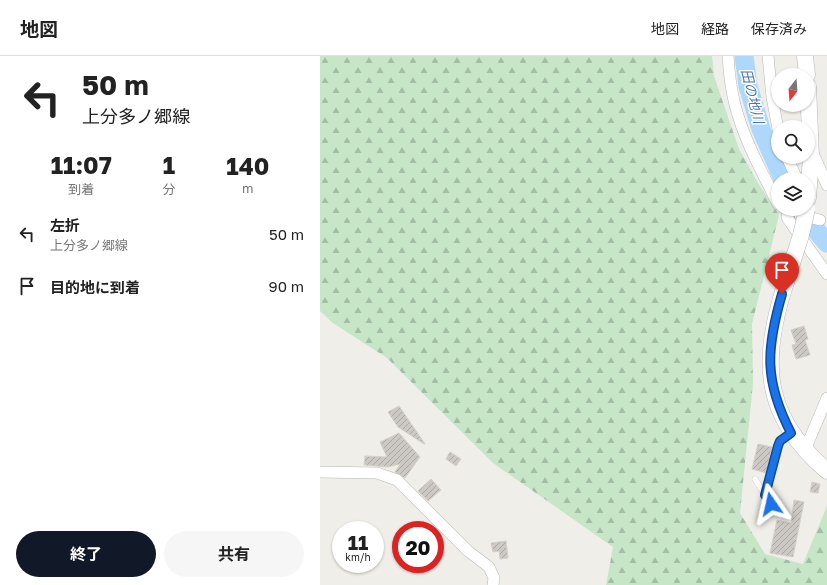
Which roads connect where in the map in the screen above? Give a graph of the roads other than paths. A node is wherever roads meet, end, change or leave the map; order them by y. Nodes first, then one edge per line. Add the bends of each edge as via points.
1 (728, 56) edge
2 (768, 56) edge
3 (805, 56) edge
4 (806, 68) edge
5 (776, 120) edge
6 (815, 160) edge
7 (827, 185) edge
8 (771, 190) edge
9 (815, 212) edge
10 (787, 216) edge
11 (797, 216) edge
12 (806, 216) edge
13 (823, 223) edge
14 (827, 274) edge
15 (827, 398) edge
16 (791, 433) junction
17 (805, 450) junction
18 (827, 471) edge
19 (320, 472) edge
20 (755, 479) dead end
21 (765, 495) junction
22 (780, 515) dead end
23 (493, 585) edge

1 - 8 street via 735,107
2 - 5 street
3 - 4 main road
6 - 7 street
9 - 13 street
10 - 14 street
11 - 16 main road, bridge via 801,235 774,327 770,368 777,402
12 - 13 street
15 - 17 street
16 - 17 main road
16 - 21 lane via 779,443
17 - 18 main road
19 - 23 street via 377,474 397,480 468,550 489,567 494,578
20 - 21 lane
21 - 22 lane

